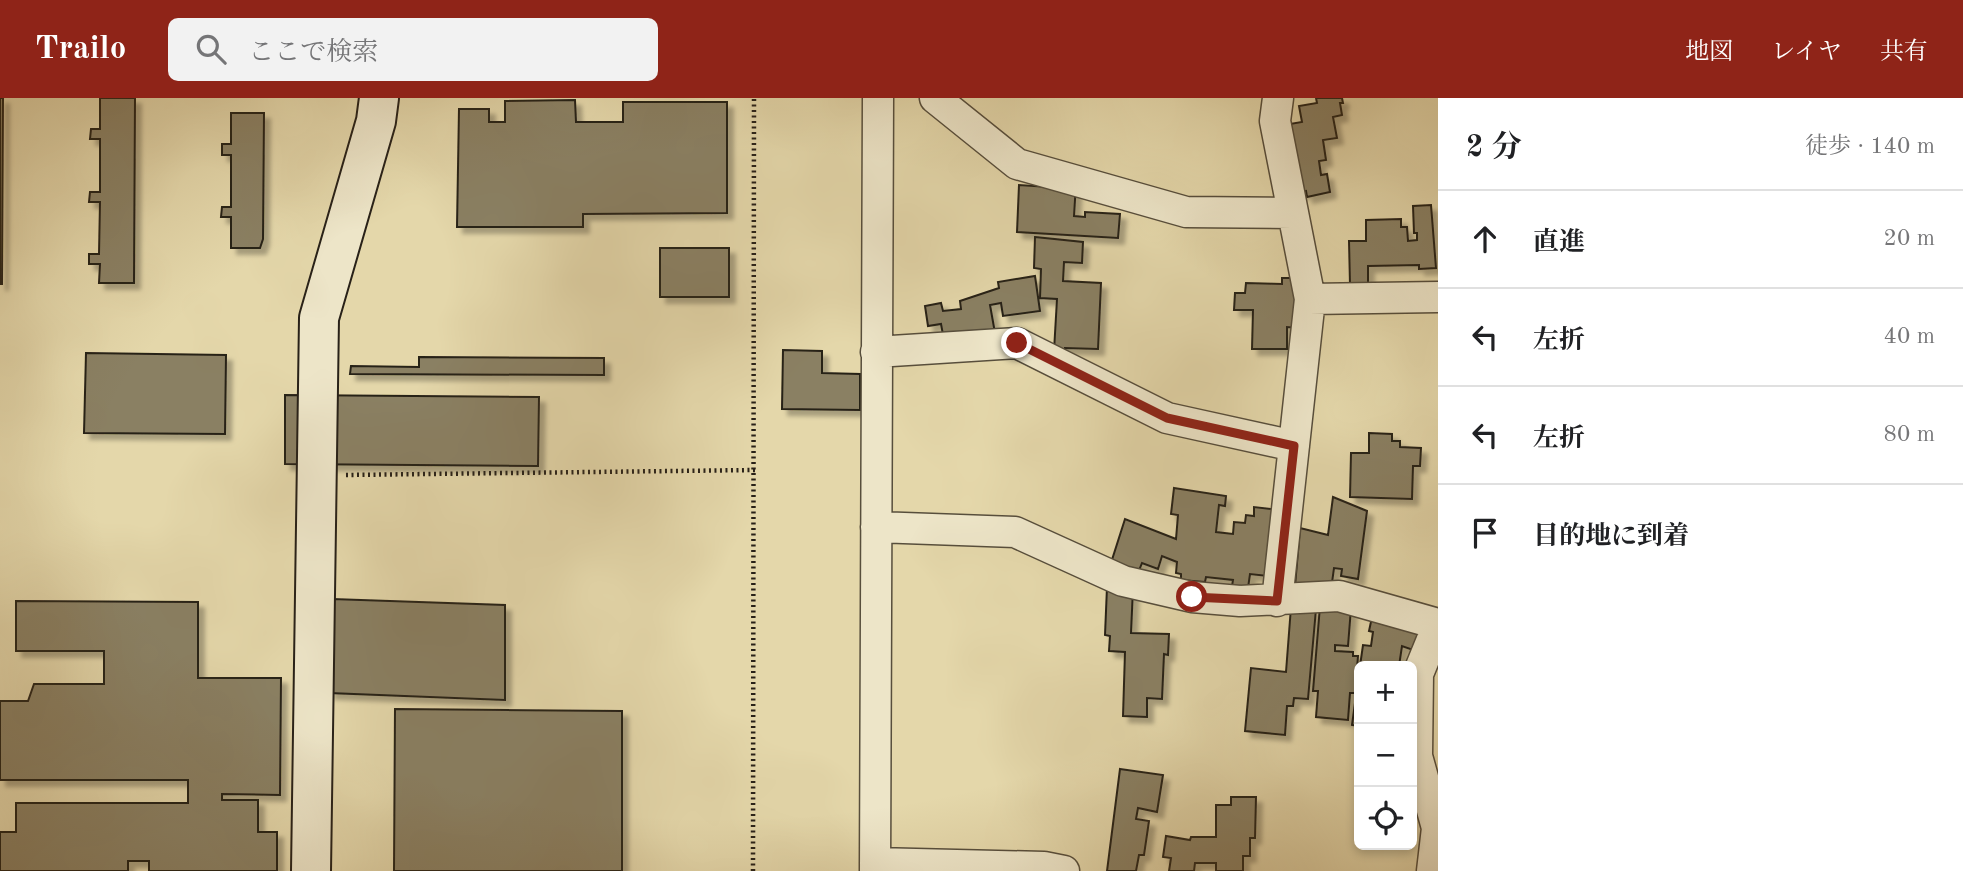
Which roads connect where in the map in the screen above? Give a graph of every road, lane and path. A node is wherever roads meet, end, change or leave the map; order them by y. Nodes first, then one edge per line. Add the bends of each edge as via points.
1 (379, 98) edge
2 (754, 98) edge
3 (878, 98) edge
4 (936, 98) edge
5 (1278, 98) edge
6 (1292, 213) junction
7 (1438, 297) edge
8 (1310, 299) junction
9 (876, 352) junction
10 (1294, 446) junction
11 (755, 470) junction
12 (317, 476) junction
13 (876, 527) junction
14 (1277, 601) junction
15 (1438, 624) edge
16 (1427, 757) edge
17 (875, 867) edge
18 (311, 871) edge
19 (753, 871) edge
20 (1064, 871) edge
21 (1432, 871) edge

1 - 12 street via 319,318
2 - 11 path
3 - 9 street
4 - 6 street via 1017,164 1186,212
5 - 6 street via 1275,121
6 - 8 street
7 - 8 street
8 - 10 street
9 - 10 street via 1017,343 1167,418
9 - 13 street
10 - 14 street
11 - 12 path
11 - 19 path
12 - 18 street
13 - 14 street via 1015,532 1123,581 1192,597
13 - 17 street
14 - 15 street via 1339,596
15 - 16 street via 1418,674
16 - 21 street via 1437,828
17 - 20 street via 1044,867

